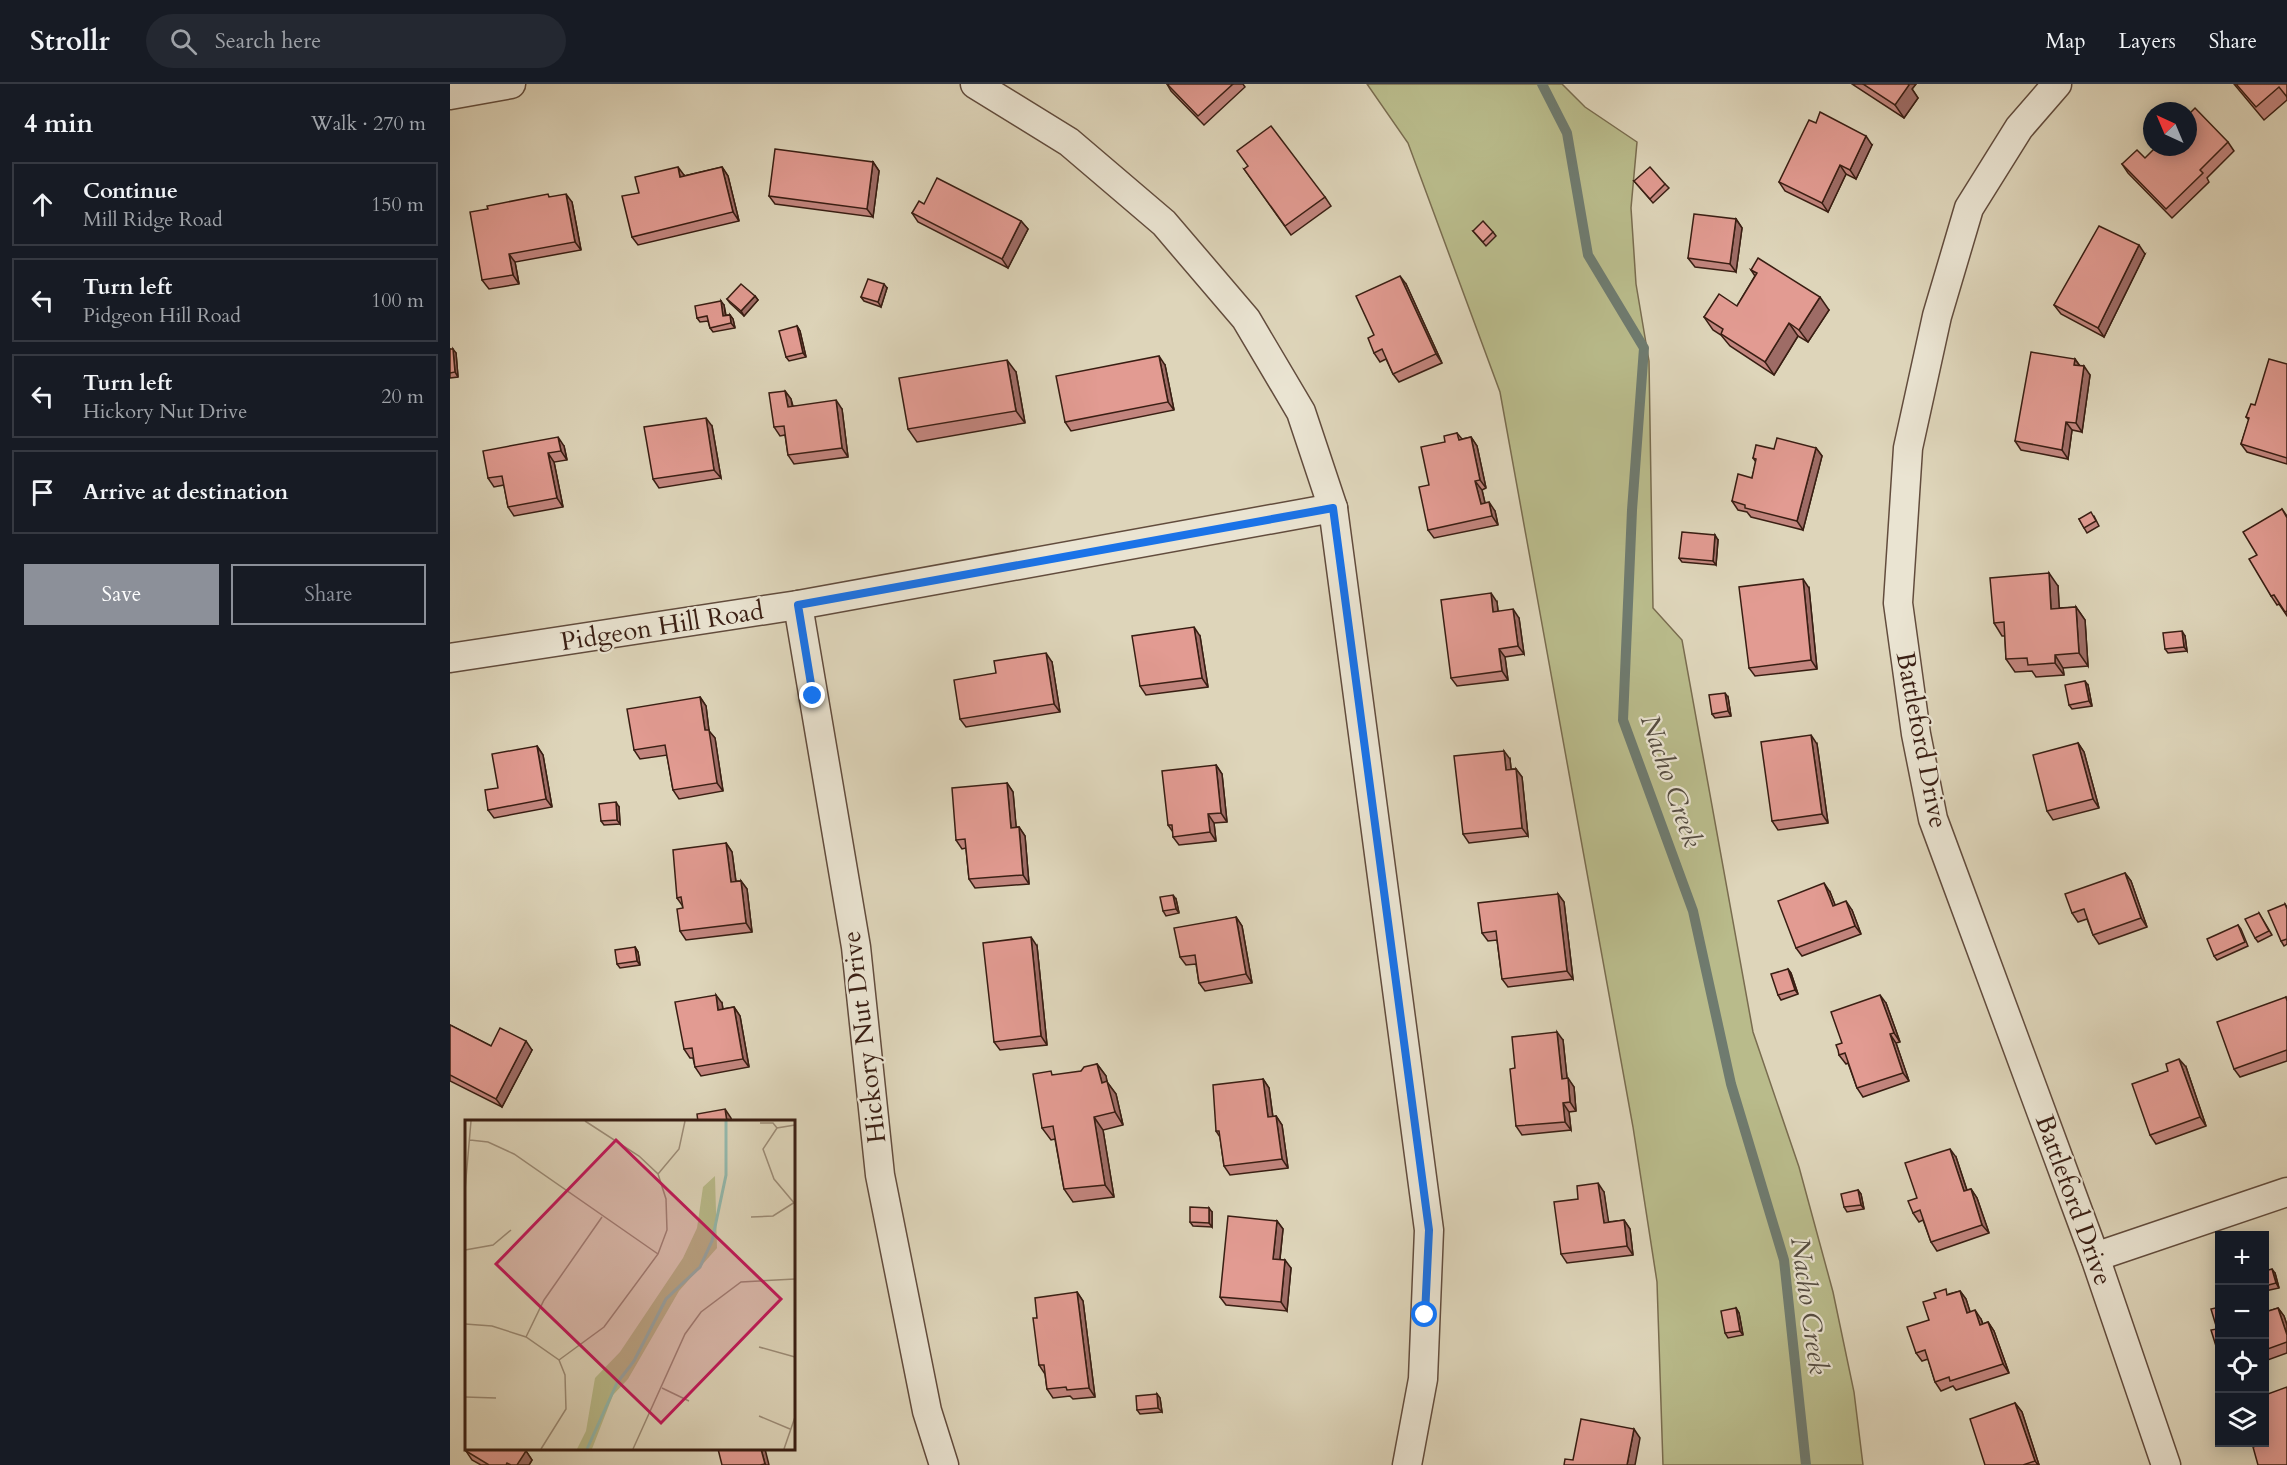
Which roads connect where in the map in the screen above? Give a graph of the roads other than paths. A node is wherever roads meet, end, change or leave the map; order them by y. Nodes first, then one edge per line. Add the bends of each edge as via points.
1 (511, 84) edge
2 (975, 84) edge
3 (2057, 84) edge
4 (450, 95) edge
5 (1333, 508) junction
6 (798, 605) junction
7 (450, 658) edge
8 (2287, 1192) edge
9 (2095, 1257) junction
10 (944, 1465) edge
11 (1407, 1465) edge
12 (2166, 1465) edge

1 - 4 street
2 - 5 street via 1069,142 1164,223 1239,310 1301,412
3 - 9 street, Battleford Drive via 2019,128 1969,208 1936,316 1908,448 1898,603 1916,734 1933,819
5 - 6 street, Pidgeon Hill Road
5 - 11 street via 1429,1230 1423,1379
6 - 7 street, Pidgeon Hill Road
6 - 10 street, Hickory Nut Drive via 856,947 880,1175 927,1411
8 - 9 street
9 - 12 street, Battleford Drive

